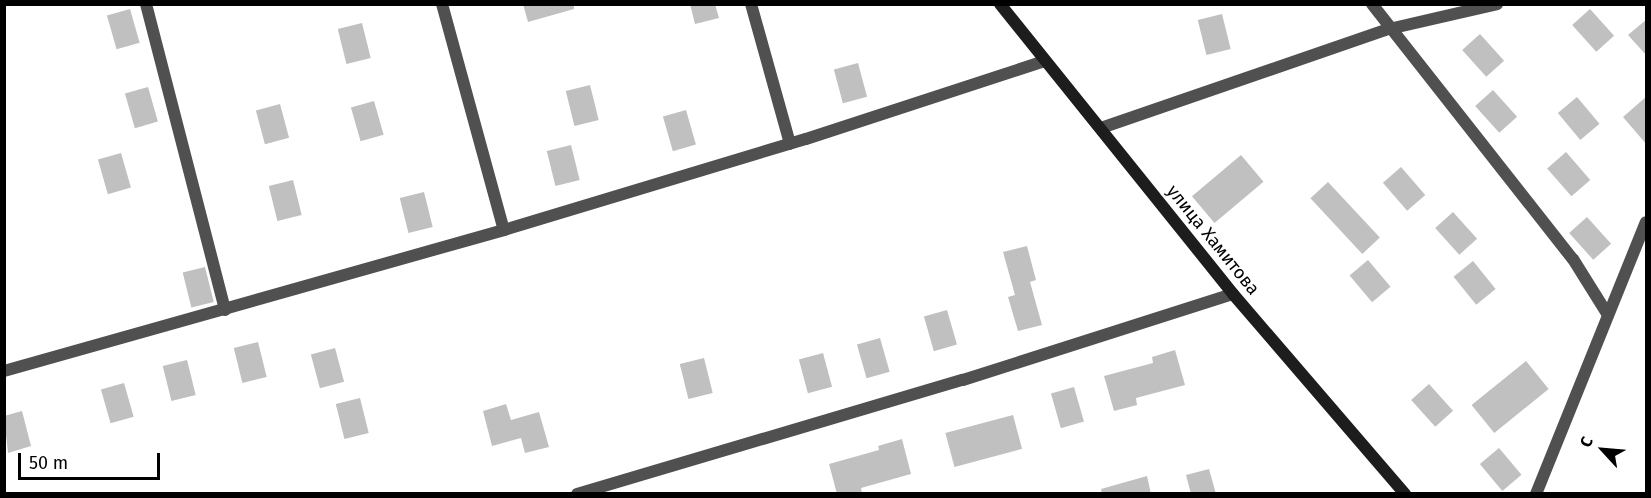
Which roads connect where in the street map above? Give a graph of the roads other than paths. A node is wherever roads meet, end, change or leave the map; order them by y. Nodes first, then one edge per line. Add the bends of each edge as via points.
1 (146, 4) edge
2 (442, 4) edge
3 (751, 4) edge
4 (1000, 4) edge
5 (1371, 4) edge
6 (1497, 4) edge
7 (1389, 30) junction
8 (1044, 61) junction
9 (1101, 128) junction
10 (790, 144) junction
11 (1647, 222) edge
12 (504, 230) junction
13 (1233, 294) junction
14 (225, 310) junction
15 (1608, 315) junction
16 (4, 371) edge
17 (577, 494) edge
18 (1405, 494) edge
19 (1536, 494) edge

1 - 14 street
2 - 12 street
3 - 10 street
4 - 8 street, улица Хамитова
5 - 7 street
6 - 7 street
7 - 9 street
7 - 15 street via 1573,259
8 - 9 street, улица Хамитова
8 - 10 street
9 - 13 street, улица Хамитова
10 - 12 street
11 - 15 street
12 - 14 street
13 - 17 street via 963,380
13 - 18 street, улица Хамитова
14 - 16 street
15 - 19 street

